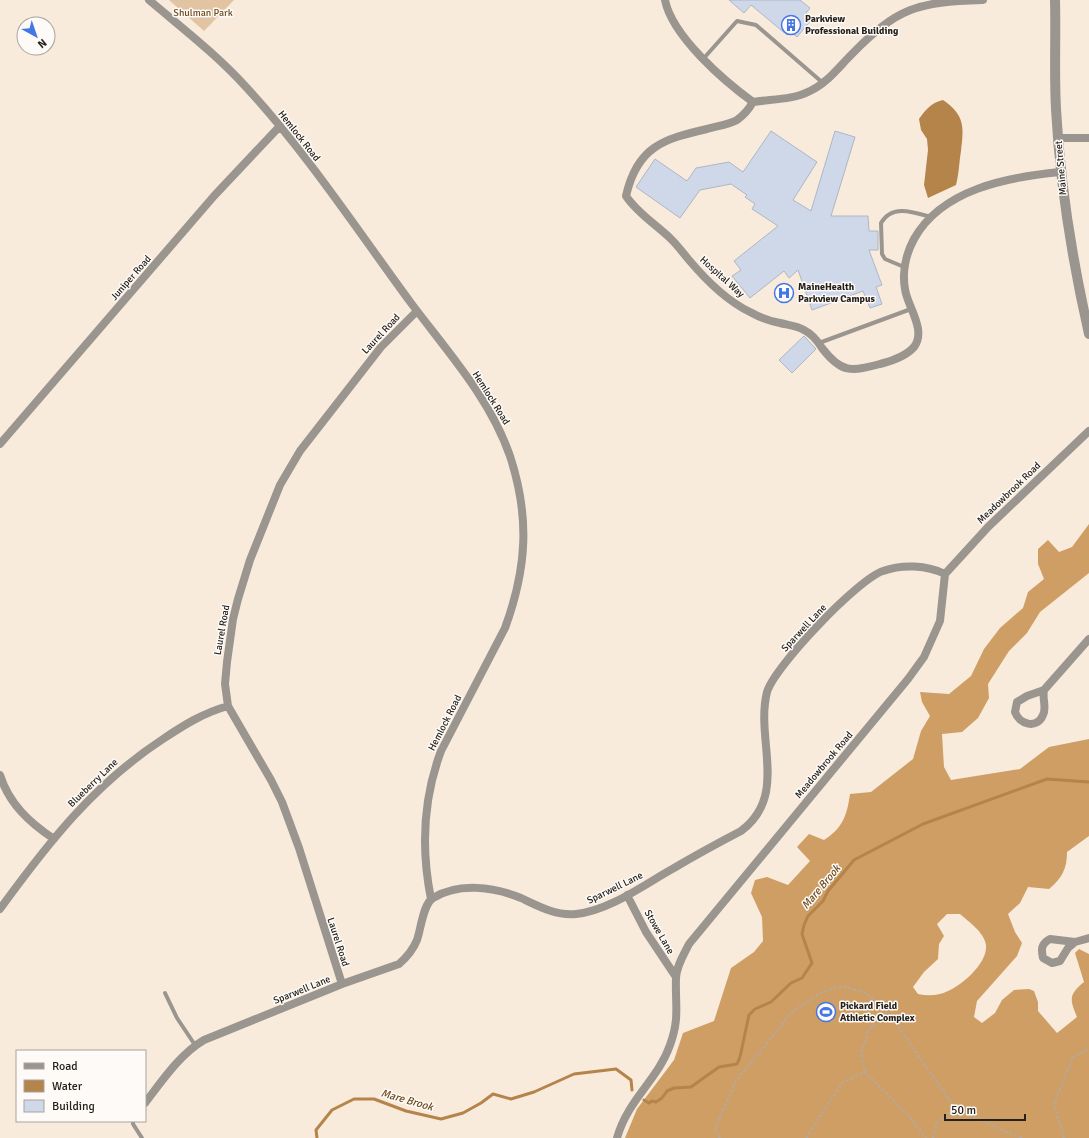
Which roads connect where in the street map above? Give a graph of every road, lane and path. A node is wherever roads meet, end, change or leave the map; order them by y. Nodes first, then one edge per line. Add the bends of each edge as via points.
1 (149, 0) edge
2 (665, 0) edge
3 (983, 0) edge
4 (1055, 0) edge
5 (927, 2) edge
6 (704, 58) junction
7 (823, 83) junction
8 (753, 102) junction
9 (279, 127) junction
10 (1058, 138) junction
11 (1089, 138) edge
12 (1060, 172) junction
13 (931, 217) junction
14 (904, 267) junction
15 (911, 309) junction
16 (417, 311) junction
17 (1089, 334) edge
18 (819, 343) junction
19 (1089, 431) edge
20 (0, 444) edge
21 (945, 574) junction
22 (1089, 639) edge
23 (1044, 690) junction
24 (228, 706) junction
25 (0, 775) edge
26 (54, 839) junction
27 (627, 895) junction
28 (431, 899) junction
29 (0, 909) edge
30 (1089, 938) edge
31 (1075, 942) dead end
32 (676, 977) junction
33 (342, 984) junction
34 (165, 993) dead end
35 (888, 1012) junction
36 (195, 1045) junction
37 (1089, 1049) edge
38 (865, 1072) junction
39 (146, 1102) edge
40 (956, 1108) junction
41 (133, 1122) edge
42 (142, 1138) edge
43 (618, 1138) edge
44 (720, 1138) edge
45 (806, 1138) edge
46 (926, 1138) edge
47 (933, 1138) edge
48 (1023, 1138) edge
49 (1064, 1138) edge

1 - 9 street, Hemlock Road via 246,86
2 - 6 street via 678,30
3 - 5 street
4 - 10 street, Maine Street
5 - 7 street via 891,19 876,30
6 - 7 lane via 737,21 756,25
6 - 8 street via 732,86
7 - 8 street via 799,96
8 - 18 street, Hospital Way via 746,113 730,123 675,136 657,145 637,166 626,196 634,209 664,232 708,280 738,304 771,321 804,329
9 - 16 street, Hemlock Road
9 - 20 street, Juniper Road via 214,196
10 - 11 street
10 - 12 street, Maine Street
12 - 13 street, Hospital Way via 1016,178 979,189 945,206
12 - 17 street, Maine Street via 1069,239
13 - 14 street, Hospital Way via 919,231
13 - 14 lane via 904,210 890,213 881,223 882,254 885,259
14 - 15 street, Hospital Way via 905,289
15 - 18 lane
15 - 18 street, Hospital Way via 917,323 918,335 915,346 908,353 890,361 851,370 839,366
16 - 24 street, Laurel Road via 381,347 300,451 277,491 250,560 233,619 226,677
16 - 28 street, Hemlock Road via 478,393 496,425 510,457 524,526 522,569 510,616 497,646 441,751 428,791 425,812 425,870
19 - 21 street, Meadowbrook Road via 988,527
21 - 27 street, Sparwell Lane via 934,568 922,567 883,571 860,586 825,620 784,664 768,691 764,710 768,779 764,800 755,818 741,831
21 - 32 street, Meadowbrook Road via 940,621 924,657 689,944
22 - 23 street
23 - 23 street via 1043,716 1035,724 1020,720 1015,712 1017,702
24 - 26 street, Blueberry Lane via 198,717 132,760 103,785
24 - 33 street, Laurel Road via 282,802
25 - 26 street via 18,810
26 - 29 street, Blueberry Lane
27 - 28 street, Sparwell Lane via 596,909 575,914 552,912 520,898 489,889 450,891
27 - 32 street, Stowe Lane via 646,932
28 - 33 street, Sparwell Lane via 424,912 417,939 399,964
30 - 31 street
32 - 43 street, Meadowbrook Road via 677,1020 670,1045 661,1064 629,1109
33 - 36 street, Sparwell Lane
34 - 36 lane via 177,1018
35 - 38 path via 869,1029 861,1053
35 - 40 path
35 - 44 path via 866,993 843,986 822,992 793,1011 736,1081 715,1129
36 - 39 street, Sparwell Lane
37 - 49 path via 1073,1057 1054,1104
38 - 45 path via 843,1082
38 - 46 path via 907,1114
40 - 47 path via 937,1123
40 - 48 path
41 - 42 lane

